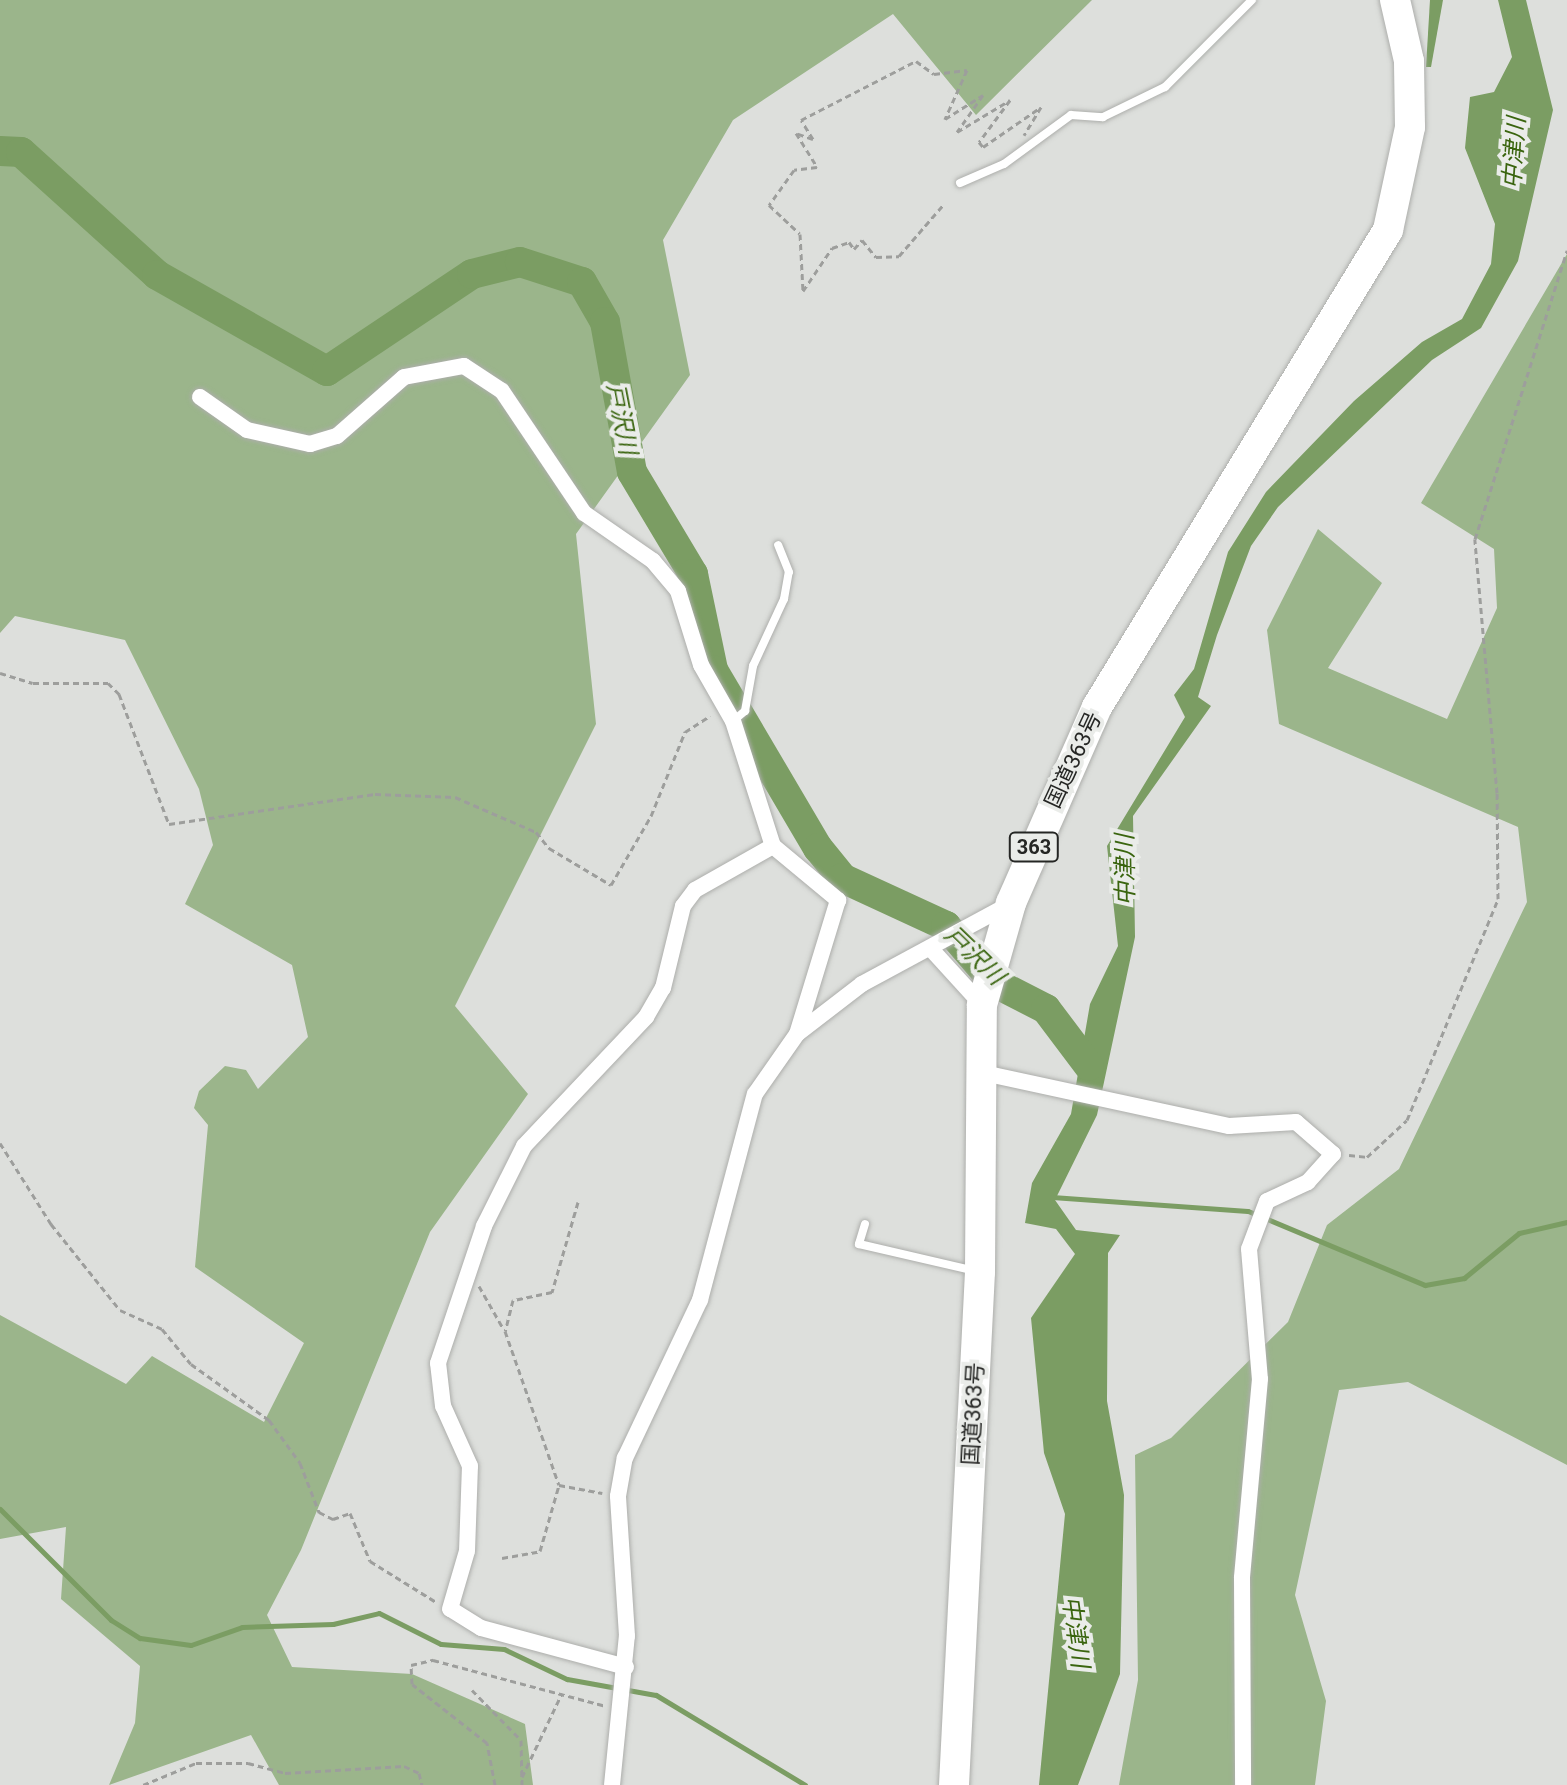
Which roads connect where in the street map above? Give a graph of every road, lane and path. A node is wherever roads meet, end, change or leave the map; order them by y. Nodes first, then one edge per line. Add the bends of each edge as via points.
1 (1252, 0) edge
2 (1395, 0) edge
3 (1038, 134) junction
4 (960, 183) dead end
5 (944, 204) dead end
6 (1567, 250) edge
7 (200, 397) dead end
8 (778, 545) dead end
9 (0, 673) edge
10 (733, 721) junction
11 (773, 846) junction
12 (1011, 903) junction
13 (932, 950) junction
14 (982, 1005) junction
15 (797, 1034) junction
16 (989, 1073) junction
17 (0, 1143) edge
18 (1333, 1154) junction
19 (578, 1202) dead end
20 (865, 1224) dead end
21 (980, 1272) junction
22 (467, 1274) junction
23 (505, 1331) junction
24 (559, 1485) junction
25 (618, 1496) junction
26 (502, 1558) dead end
27 (450, 1609) junction
28 (626, 1667) junction
29 (472, 1690) dead end
30 (562, 1693) junction
31 (622, 1710) junction
32 (522, 1777) junction
33 (143, 1785) edge
34 (422, 1785) edge
35 (495, 1785) edge
36 (522, 1785) edge
37 (612, 1785) edge
38 (954, 1785) edge
39 (1243, 1785) edge

1 - 3 lane via 1165,87 1103,117 1071,115
2 - 12 highway, 国道363号 / 363 via 1411,116 1388,230 1097,707
3 - 4 lane via 1004,164
3 - 5 path via 1020,135 1041,107 983,147 979,142 1005,116 1010,100 957,132 983,95 945,119 967,70 934,74 916,61 801,120 813,139 796,133 817,167 794,170 769,205 800,234 803,291 832,248 849,242 854,249 862,240 876,257 899,256
6 - 18 path via 1475,539 1497,793 1498,899 1407,1120 1367,1157
7 - 10 street via 247,430 324,443 392,382 450,365 476,371 502,391 584,513 667,575
8 - 10 lane via 789,572 784,599 753,666 745,711
9 - 10 path via 33,683 108,683 119,694 169,824 375,794 455,797 536,832 549,848 611,885 651,816 685,732 708,716
10 - 11 street
11 - 15 street via 838,900
11 - 22 street via 713,877 683,906 663,988 646,1017 524,1146
12 - 13 street
12 - 14 highway, 国道363号 / 363
13 - 14 street
13 - 15 street via 862,984
14 - 16 highway, 国道363号 / 363
15 - 25 street via 755,1094 700,1300 625,1458
16 - 18 street via 1229,1126 1296,1122
16 - 21 highway, 国道363号 / 363
17 - 27 path via 51,1224 120,1310 162,1329 191,1364 269,1420 300,1463 319,1512 333,1519 350,1513 370,1561
18 - 39 street via 1308,1182 1267,1201 1249,1249 1260,1379 1242,1578
19 - 23 path via 552,1292 513,1300
20 - 21 lane via 859,1244
21 - 38 highway, 国道363号 / 363
22 - 23 path
22 - 27 street via 438,1363 443,1406 470,1466 467,1551
23 - 24 path
24 - 25 path
24 - 26 path via 540,1551
25 - 28 street
27 - 28 street via 481,1628
28 - 31 street
29 - 32 path via 521,1740
30 - 31 path
30 - 32 path via 535,1764
30 - 35 path via 433,1660 406,1671 419,1690 487,1743
31 - 37 street
32 - 36 path
33 - 34 path via 196,1763 248,1763 285,1773 404,1766 419,1773

